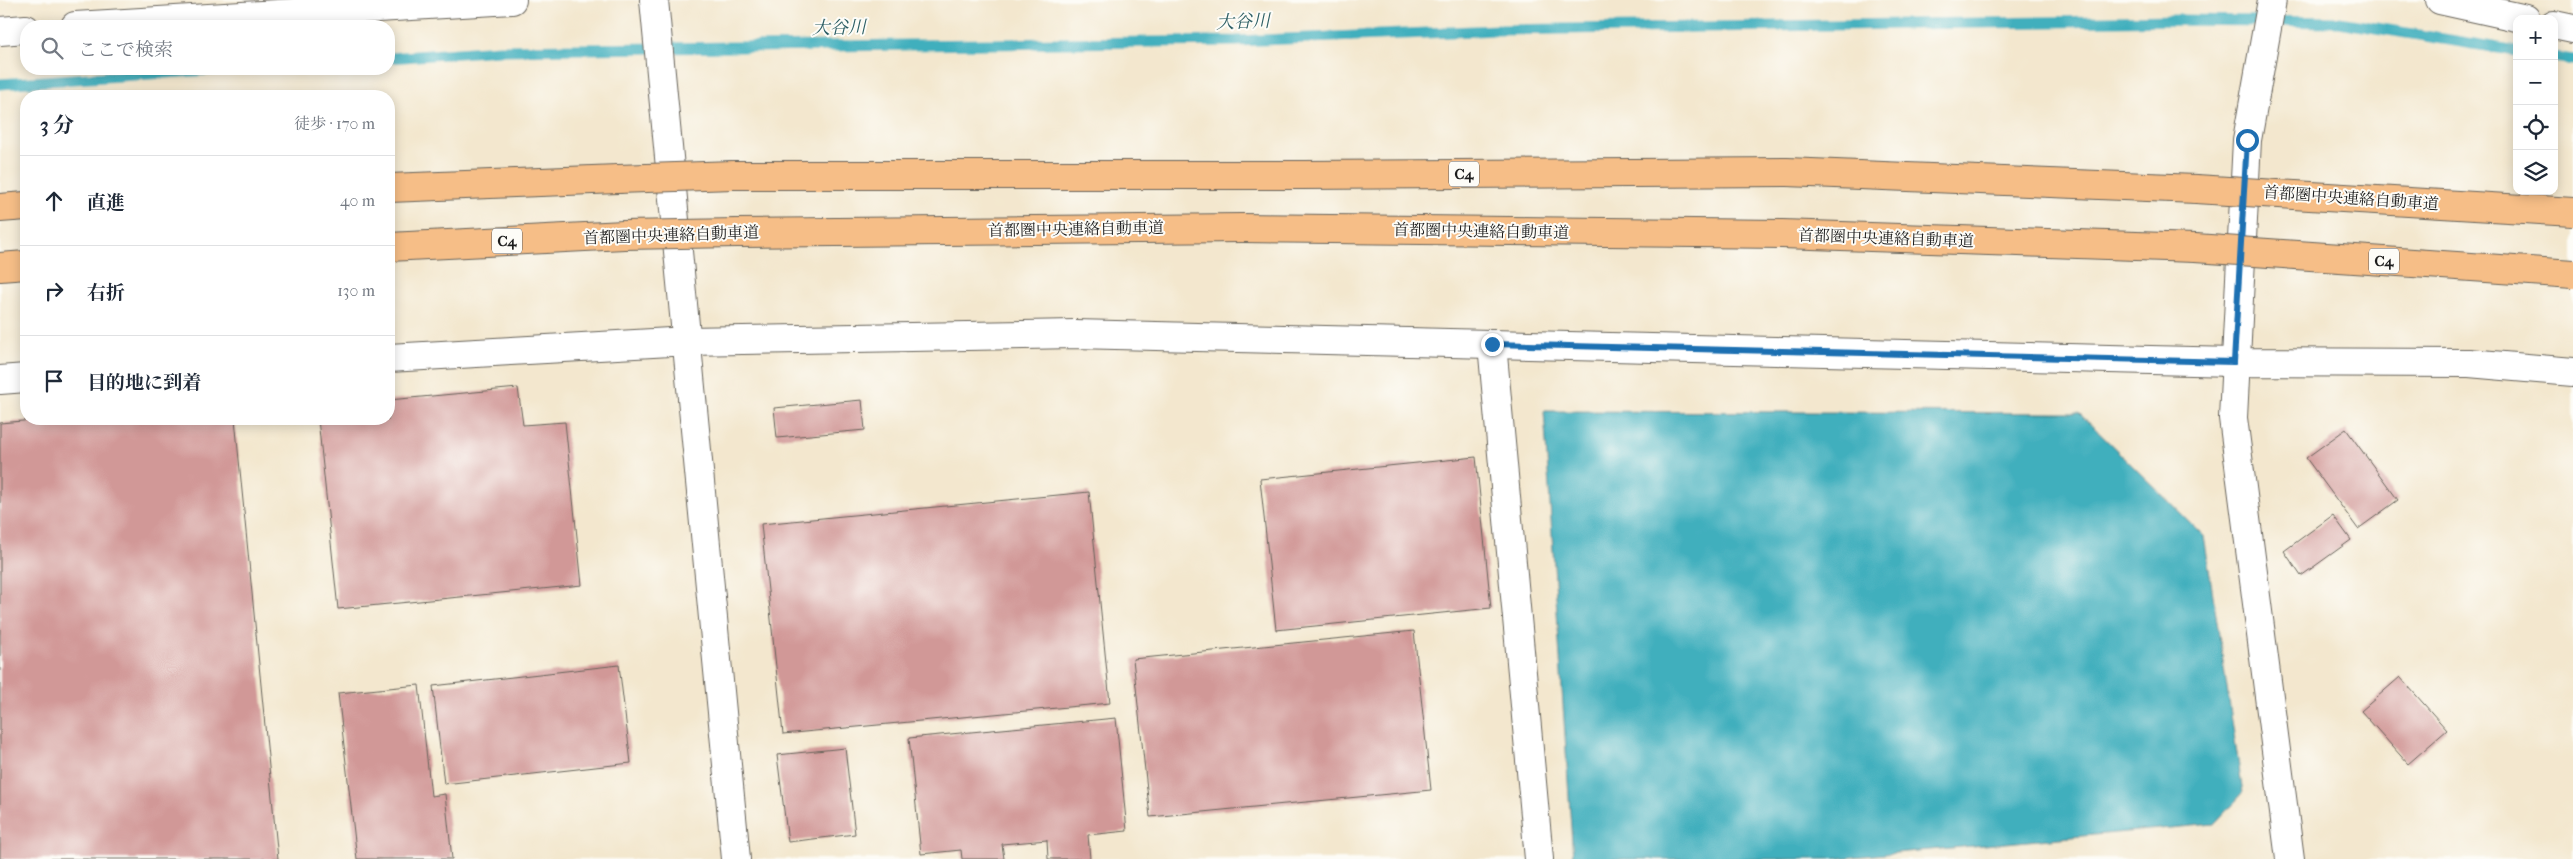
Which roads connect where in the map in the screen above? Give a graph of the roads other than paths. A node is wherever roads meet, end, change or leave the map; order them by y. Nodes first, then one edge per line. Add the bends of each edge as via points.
1 (512, 0) edge
2 (654, 0) edge
3 (2272, 0) edge
4 (2440, 0) edge
5 (2513, 16) edge
6 (176, 20) edge
7 (2558, 26) edge
8 (20, 29) edge
9 (2573, 29) edge
10 (0, 31) edge
11 (395, 188) edge
12 (20, 206) edge
13 (0, 208) edge
14 (2573, 212) edge
15 (395, 247) edge
16 (20, 266) edge
17 (0, 267) edge
18 (2573, 274) edge
19 (688, 341) junction
20 (1492, 344) junction
21 (395, 358) edge
22 (2234, 362) junction
23 (2573, 372) edge
24 (20, 378) edge
25 (0, 380) edge
26 (736, 859) edge
27 (1539, 859) edge
28 (2290, 859) edge

1 - 6 street
2 - 19 street
3 - 22 street via 2247,140
4 - 5 street
7 - 9 street
8 - 10 street
11 - 14 highway, 首都圏中央連絡自動車道 / C4, bridge via 733,175 1787,172 2196,189
12 - 13 highway
15 - 18 highway, 首都圏中央連絡自動車道 / C4, bridge via 738,232 1242,228 1782,234 2195,248
16 - 17 highway
19 - 20 street via 1075,334
19 - 21 street
19 - 26 street
20 - 22 street
20 - 27 street
22 - 23 street via 2469,363
22 - 28 street via 2233,418
24 - 25 street

